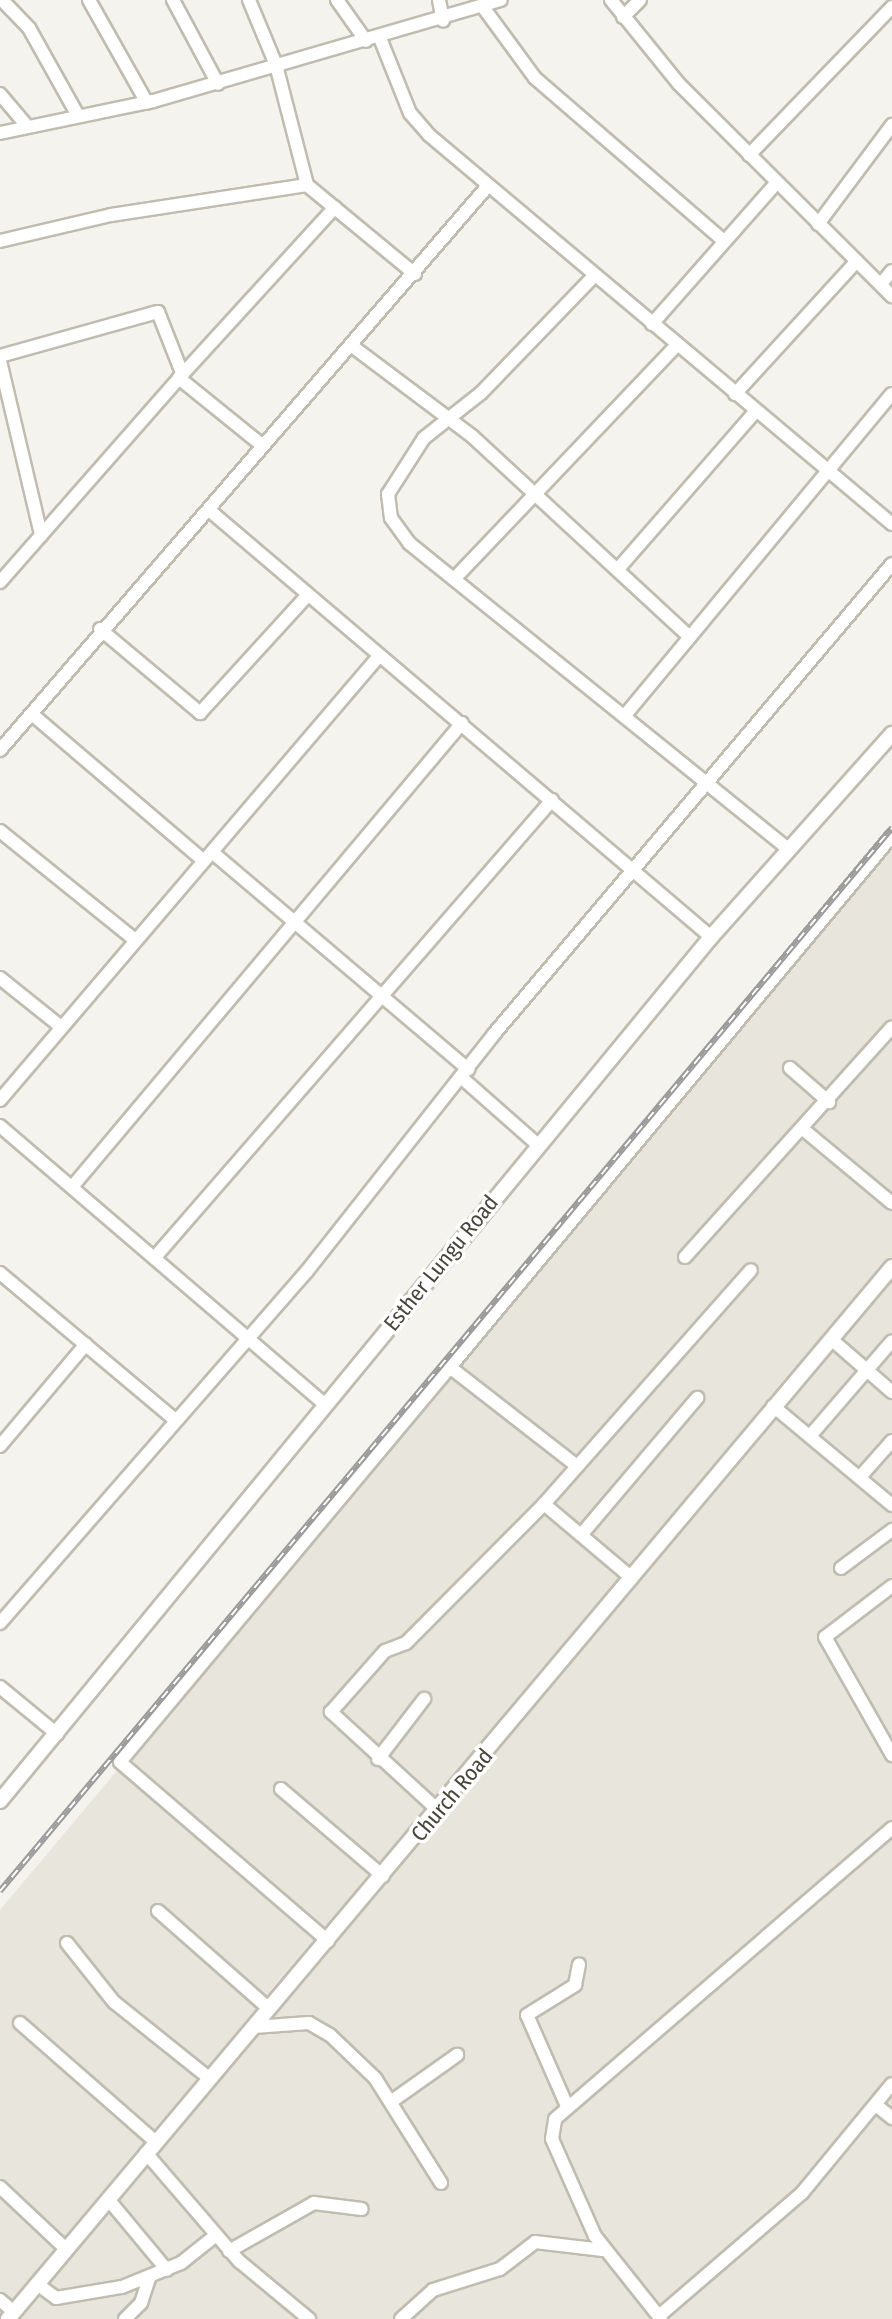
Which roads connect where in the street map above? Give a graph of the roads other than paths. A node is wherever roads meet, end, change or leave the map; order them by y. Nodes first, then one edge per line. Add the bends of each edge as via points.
1 (2, 0) edge
2 (89, 0) edge
3 (173, 0) edge
4 (249, 0) edge
5 (337, 0) edge
6 (439, 0) edge
7 (501, 0) edge
8 (611, 0) edge
9 (640, 0) edge
10 (483, 7) junction
11 (892, 7) edge
12 (623, 17) junction
13 (443, 21) junction
14 (380, 38) junction
15 (366, 41) junction
16 (276, 65) junction
17 (218, 84) junction
18 (0, 94) edge
19 (147, 103) junction
20 (77, 114) junction
21 (892, 125) edge
22 (27, 126) junction
23 (0, 133) edge
24 (749, 155) junction
25 (777, 182) junction
26 (307, 185) junction
27 (487, 187) junction
28 (335, 207) junction
29 (818, 224) junction
30 (723, 240) junction
31 (0, 241) edge
32 (857, 261) junction
33 (892, 271) edge
34 (415, 274) junction
35 (594, 276) junction
36 (881, 284) junction
37 (892, 296) edge
38 (652, 324) junction
39 (677, 345) junction
40 (352, 346) junction
41 (0, 358) edge
42 (181, 376) junction
43 (735, 394) junction
44 (892, 394) edge
45 (755, 412) junction
46 (445, 416) junction
47 (263, 446) junction
48 (828, 469) junction
49 (535, 494) junction
50 (209, 510) junction
51 (892, 524) edge
52 (41, 535) junction
53 (892, 564) edge
54 (618, 569) junction
55 (455, 578) junction
56 (0, 582) edge
57 (307, 596) junction
58 (100, 629) junction
59 (690, 637) junction
60 (379, 656) junction
61 (626, 714) junction
62 (33, 715) junction
63 (462, 723) junction
64 (892, 734) edge
65 (0, 750) edge
66 (710, 784) junction
67 (552, 800) junction
68 (0, 831) edge
69 (892, 836) edge
70 (788, 849) junction
71 (208, 856) junction
72 (636, 873) junction
73 (293, 920) junction
74 (711, 937) junction
75 (135, 940) junction
76 (0, 978) edge
77 (383, 996) junction
78 (60, 1026) junction
79 (892, 1027) edge
80 (790, 1068) dead end
81 (465, 1074) junction
82 (0, 1100) edge
83 (829, 1102) junction
84 (0, 1126) edge
85 (804, 1130) junction
86 (538, 1145) junction
87 (72, 1187) junction
88 (892, 1203) edge
89 (156, 1256) junction
90 (685, 1257) dead end
91 (892, 1267) edge
92 (751, 1270) dead end
93 (0, 1273) edge
94 (245, 1339) junction
95 (831, 1339) junction
96 (892, 1341) edge
97 (86, 1344) junction
98 (450, 1367) junction
99 (866, 1371) junction
100 (892, 1392) edge
101 (697, 1398) dead end
102 (325, 1405) junction
103 (773, 1406) junction
104 (175, 1420) junction
105 (810, 1436) junction
106 (892, 1441) edge
107 (0, 1446) edge
108 (577, 1466) junction
109 (860, 1477) junction
110 (544, 1504) junction
111 (892, 1505) edge
112 (892, 1530) edge
113 (581, 1535) junction
114 (841, 1568) dead end
115 (632, 1578) junction
116 (892, 1586) edge
117 (0, 1623) edge
118 (0, 1687) edge
119 (424, 1699) dead end
120 (57, 1734) junction
121 (892, 1755) edge
122 (378, 1759) junction
123 (281, 1789) dead end
124 (0, 1801) edge
125 (439, 1811) junction
126 (892, 1828) edge
127 (383, 1876) junction
128 (158, 1911) dead end
129 (328, 1941) junction
130 (67, 1943) dead end
131 (579, 1964) dead end
132 (269, 2009) junction
133 (20, 2023) dead end
134 (254, 2027) junction
135 (457, 2055) dead end
136 (210, 2079) junction
137 (892, 2084) edge
138 (392, 2101) junction
139 (876, 2105) junction
140 (567, 2106) junction
141 (892, 2118) edge
142 (151, 2148) junction
143 (441, 2183) dead end
144 (0, 2187) edge
145 (108, 2199) junction
146 (362, 2209) dead end
147 (215, 2236) junction
148 (66, 2249) junction
149 (603, 2250) junction
150 (229, 2251) junction
151 (167, 2270) junction
152 (149, 2278) junction
153 (37, 2284) junction
154 (0, 2300) edge
155 (11, 2315) edge
156 (660, 2317) edge
157 (125, 2319) edge
158 (309, 2319) edge
159 (401, 2319) edge

1 - 20 street via 29,28
2 - 19 street
3 - 17 street
4 - 16 street
5 - 15 street
6 - 13 street
7 - 10 street
8 - 12 street
9 - 12 street
10 - 13 street
10 - 30 street via 535,78
11 - 24 street
12 - 24 street
13 - 14 street
14 - 15 street
14 - 27 street via 410,113
15 - 16 street
16 - 17 street
16 - 26 street
17 - 19 street
18 - 22 street
19 - 20 street
20 - 22 street
21 - 29 street
22 - 23 street
24 - 25 street
25 - 29 street
25 - 30 street
26 - 28 street
26 - 31 street via 111,215
27 - 34 street
27 - 35 street
28 - 34 street
28 - 42 street
29 - 32 street
30 - 38 street
32 - 36 street
32 - 43 street
33 - 36 street
34 - 40 street
35 - 38 street
35 - 46 street via 481,393
36 - 37 street
38 - 39 street
39 - 43 street
39 - 49 street
40 - 46 street
40 - 47 street
41 - 42 street via 158,312
41 - 52 street
42 - 47 street
42 - 52 street
43 - 45 street
44 - 48 street
45 - 48 street
45 - 54 street
46 - 49 street
46 - 55 street via 398,471 388,505 409,543
47 - 50 street
48 - 51 street
48 - 59 street
49 - 54 street
49 - 55 street
50 - 57 street
50 - 58 street
52 - 56 street
53 - 66 street
54 - 59 street
55 - 61 street
57 - 58 street via 200,713
57 - 60 street
58 - 62 street
59 - 61 street
60 - 63 street
60 - 71 street
61 - 66 street
62 - 65 street
62 - 71 street
63 - 67 street
63 - 73 street
64 - 70 street, Esther Lungu Road
66 - 70 street
66 - 72 street
67 - 72 street
67 - 77 street
68 - 75 street
69 - 98 street
70 - 74 street, Esther Lungu Road
71 - 73 street
71 - 75 street
72 - 74 street
72 - 81 street
73 - 77 street
73 - 87 street
74 - 86 street, Esther Lungu Road
75 - 78 street
76 - 78 street
77 - 81 street
77 - 89 street
78 - 82 street
79 - 83 street
80 - 83 street
81 - 86 street
81 - 94 street
83 - 85 street
84 - 87 street
85 - 88 street
85 - 90 street
86 - 102 street, Esther Lungu Road
87 - 89 street
89 - 94 street
91 - 95 street, Church Road
92 - 108 street
93 - 97 street
94 - 102 street
94 - 104 street
95 - 99 street
95 - 103 street, Church Road
96 - 99 street
97 - 104 street
97 - 107 street
98 - 108 street
98 - 129 street via 120,1762
99 - 100 street
99 - 105 street
101 - 113 street
102 - 120 street, Esther Lungu Road
103 - 105 street
103 - 115 street, Church Road
104 - 117 street
105 - 109 street
106 - 109 street
108 - 110 street
109 - 111 street
110 - 113 street
110 - 122 street via 406,1643 385,1651 331,1712
112 - 114 street
113 - 115 street
115 - 125 street, Church Road
116 - 121 street via 825,1637
118 - 120 street
119 - 122 street
120 - 124 street, Esther Lungu Road
122 - 125 street
123 - 127 street
125 - 127 street, Church Road
126 - 140 street
127 - 129 street, Church Road
128 - 132 street
129 - 132 street, Church Road
130 - 136 street via 114,2002
131 - 140 street via 575,1985 527,2015
132 - 134 street, Church Road
133 - 142 street
134 - 136 street, Church Road
134 - 138 street via 319,2027
135 - 138 street
136 - 142 street, Church Road
137 - 139 street
138 - 143 street
139 - 141 street
139 - 156 street via 802,2193
140 - 149 street via 552,2139
142 - 145 street, Church Road
142 - 147 street
144 - 148 street
145 - 148 street, Church Road
145 - 151 street
146 - 150 street via 314,2203
147 - 150 street
147 - 151 street
148 - 153 street, Church Road
149 - 156 street
149 - 159 street via 535,2242 500,2269 433,2290
150 - 158 street
151 - 152 street
152 - 153 street via 60,2298
152 - 157 street via 148,2292
153 - 155 street, Church Road
154 - 155 street

